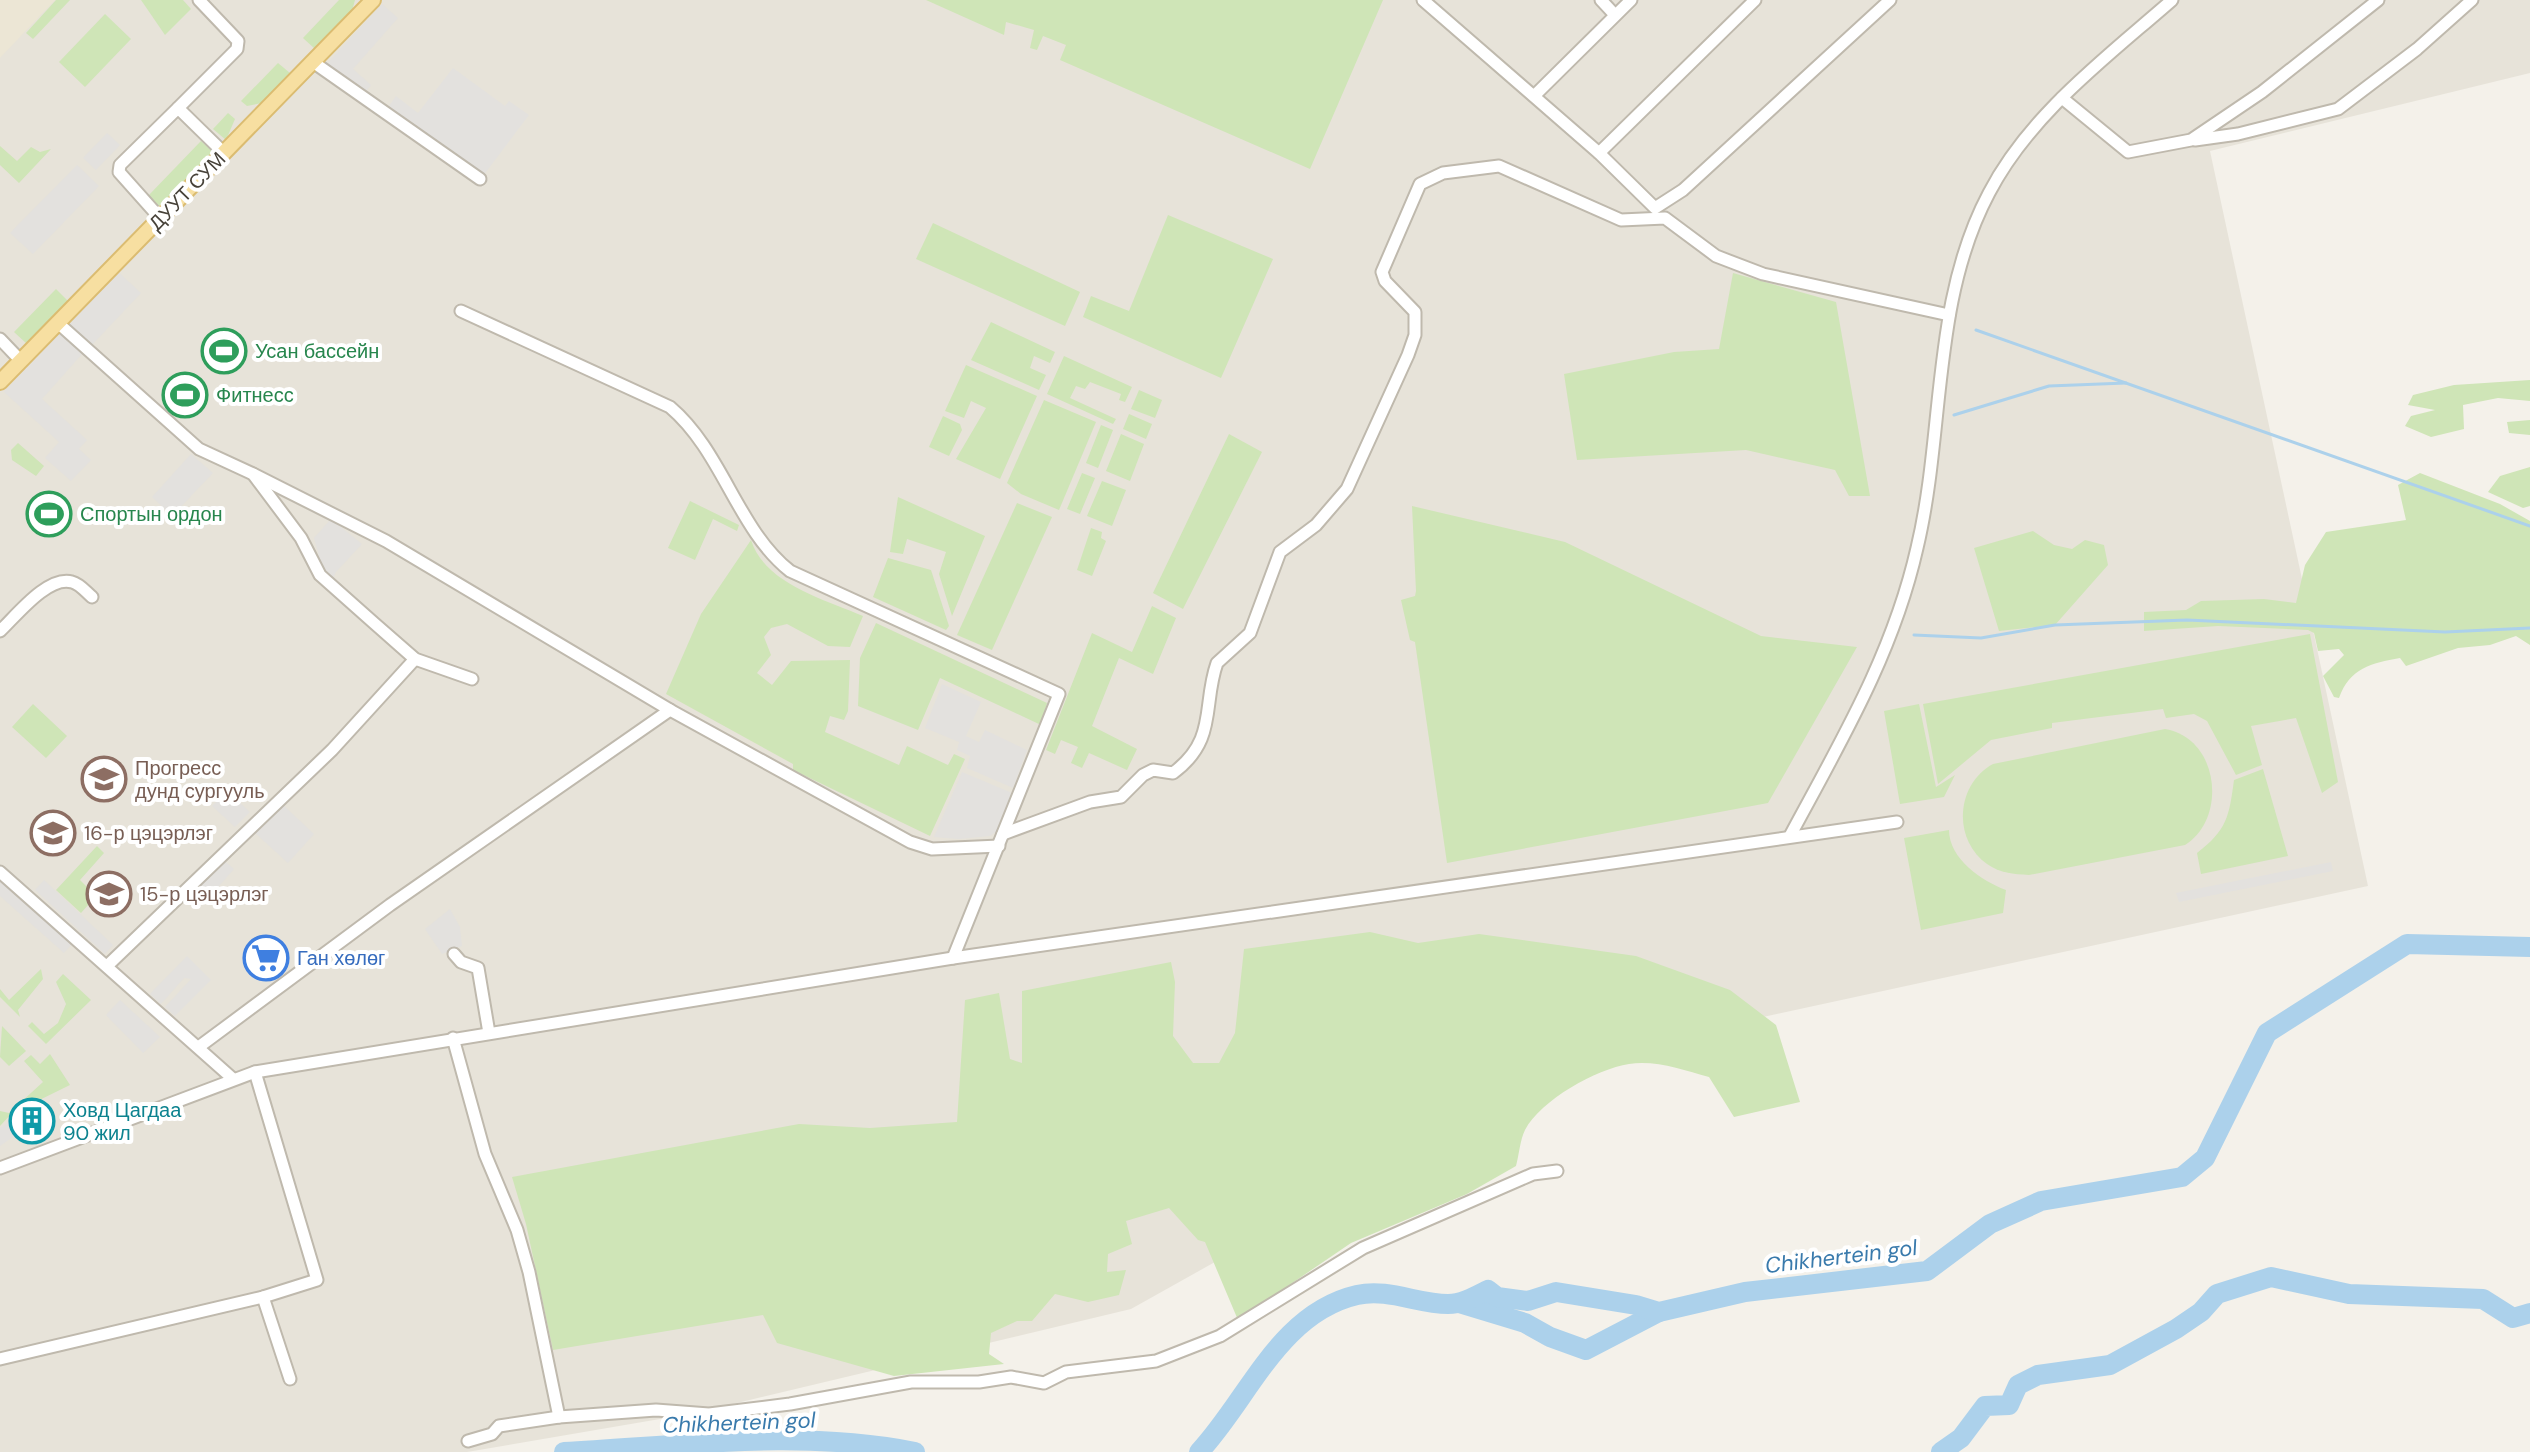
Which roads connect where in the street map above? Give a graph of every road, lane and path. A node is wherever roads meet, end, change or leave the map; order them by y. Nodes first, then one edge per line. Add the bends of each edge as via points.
1 (199, 0) edge
2 (371, 0) edge
3 (1423, 0) edge
4 (1601, 0) edge
5 (1631, 0) edge
6 (1755, 0) edge
7 (1890, 0) edge
8 (2172, 0) edge
9 (2378, 0) edge
10 (2472, 0) edge
11 (1615, 15) junction
12 (313, 62) junction
13 (1534, 96) junction
14 (2062, 98) junction
15 (178, 108) junction
16 (2191, 140) junction
17 (224, 153) junction
18 (1599, 153) junction
19 (480, 179) dead end
20 (1655, 208) junction
21 (160, 218) junction
22 (1665, 218) junction
23 (461, 311) dead end
24 (1949, 315) junction
25 (58, 323) junction
26 (0, 339) edge
27 (21, 361) junction
28 (0, 382) edge
29 (253, 474) junction
30 (92, 597) dead end
31 (0, 631) edge
32 (415, 659) junction
33 (472, 679) dead end
34 (670, 710) junction
35 (1897, 822) dead end
36 (1790, 836) junction
37 (1001, 840) junction
38 (0, 872) edge
39 (454, 954) dead end
40 (953, 958) junction
41 (107, 966) junction
42 (489, 1033) junction
43 (453, 1038) junction
44 (200, 1046) junction
45 (255, 1072) junction
46 (232, 1078) junction
47 (0, 1168) edge
48 (1557, 1171) dead end
49 (263, 1297) junction
50 (0, 1359) edge
51 (290, 1379) dead end
52 (559, 1417) junction
53 (468, 1441) dead end

1 - 15 street via 238,41 237,49
2 - 12 main road, ДУУТ СУМ
3 - 13 street
4 - 11 street
5 - 11 street
6 - 18 street
7 - 20 street via 1683,190
8 - 14 street
9 - 16 street via 2262,92
10 - 16 street via 2338,109
11 - 13 street
12 - 17 main road, ДУУТ СУМ
12 - 19 street
13 - 18 street
14 - 16 street via 2128,152
14 - 24 street via 1989,192
15 - 17 street
15 - 21 street via 118,169
17 - 21 main road, ДУУТ СУМ
18 - 20 street
20 - 22 street
21 - 25 main road, ДУУТ СУМ
22 - 24 street via 1716,256 1763,274
22 - 37 street via 1621,220 1499,166 1443,173 1420,184 1382,272 1415,312 1408,355 1347,489 1332,510 1280,552 1250,633 1217,663 1210,716 1199,744 1173,773 1153,770 1121,797 1090,802
23 - 37 street via 670,407 710,450 758,535 790,571 1059,694
24 - 36 street via 1928,491 1898,623
25 - 27 main road, ДУУТ СУМ
25 - 29 street via 199,449
26 - 27 street
27 - 28 main road, ДУУТ СУМ
29 - 32 street via 301,538 320,575
29 - 34 street via 386,541
30 - 31 street via 76,582 62,580
32 - 33 street
32 - 41 street via 332,750
34 - 37 street via 910,842 932,849
34 - 44 street via 390,905
35 - 36 street
36 - 40 street
37 - 40 street
38 - 41 street
39 - 42 street via 478,968
40 - 42 street
41 - 44 street
42 - 43 street
43 - 45 street
43 - 52 street via 485,1154 529,1272
44 - 46 street
45 - 46 street
45 - 49 street via 317,1280
46 - 47 street
48 - 52 street via 1533,1174 1363,1248 1220,1336 1156,1361 1066,1372 1044,1383 1011,1377 911,1382 709,1414 656,1410
49 - 50 street
49 - 51 street
52 - 53 street via 499,1426 492,1434

